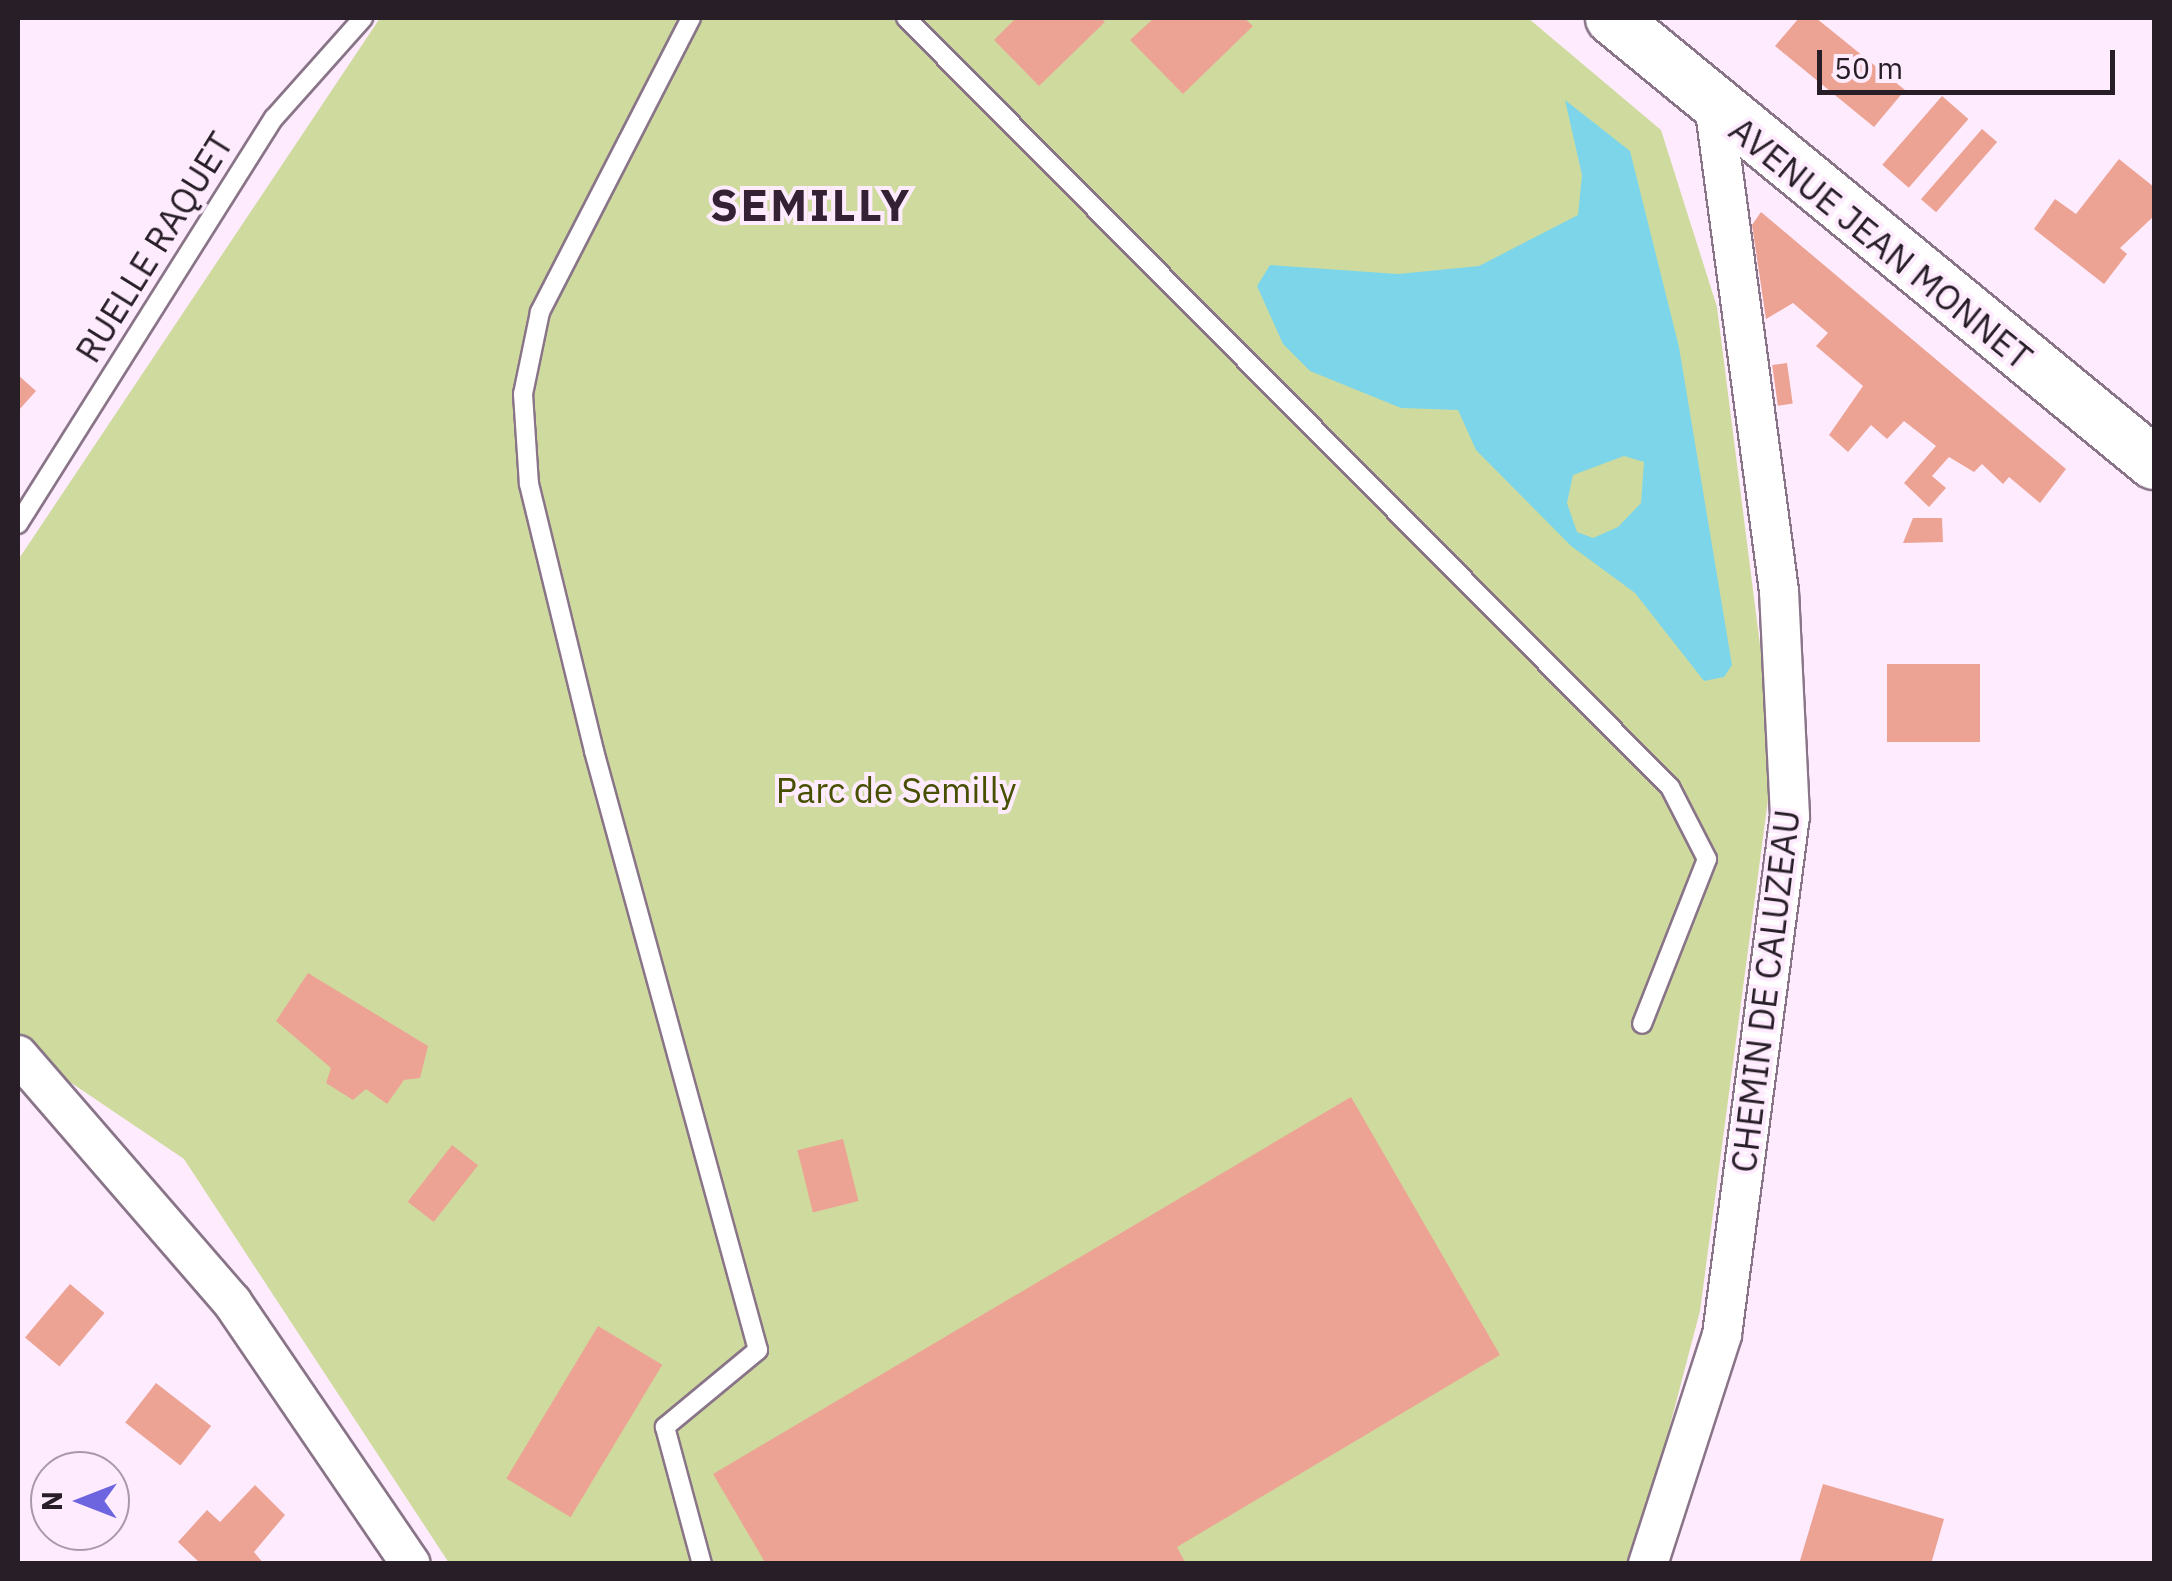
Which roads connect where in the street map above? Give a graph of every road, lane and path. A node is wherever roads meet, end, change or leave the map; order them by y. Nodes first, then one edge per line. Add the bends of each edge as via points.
1 (363, 18) edge
2 (692, 18) edge
3 (906, 18) edge
4 (1612, 18) edge
5 (1715, 110) junction
6 (2154, 462) edge
7 (18, 524) edge
8 (1642, 1024) dead end
9 (18, 1055) edge
10 (411, 1564) edge
11 (702, 1564) edge
12 (1648, 1564) edge

1 - 7 lane, RUELLE RAQUET via 274,118
2 - 11 lane via 540,312 523,394 530,484 589,732 758,1350 665,1428
3 - 8 lane via 1670,787 1706,860
4 - 5 main road, AVENUE JEAN MONNET
5 - 6 main road, AVENUE JEAN MONNET
5 - 12 street, CHEMIN DE CALUZEAU via 1780,591 1790,816 1722,1335
9 - 10 street via 232,1302

